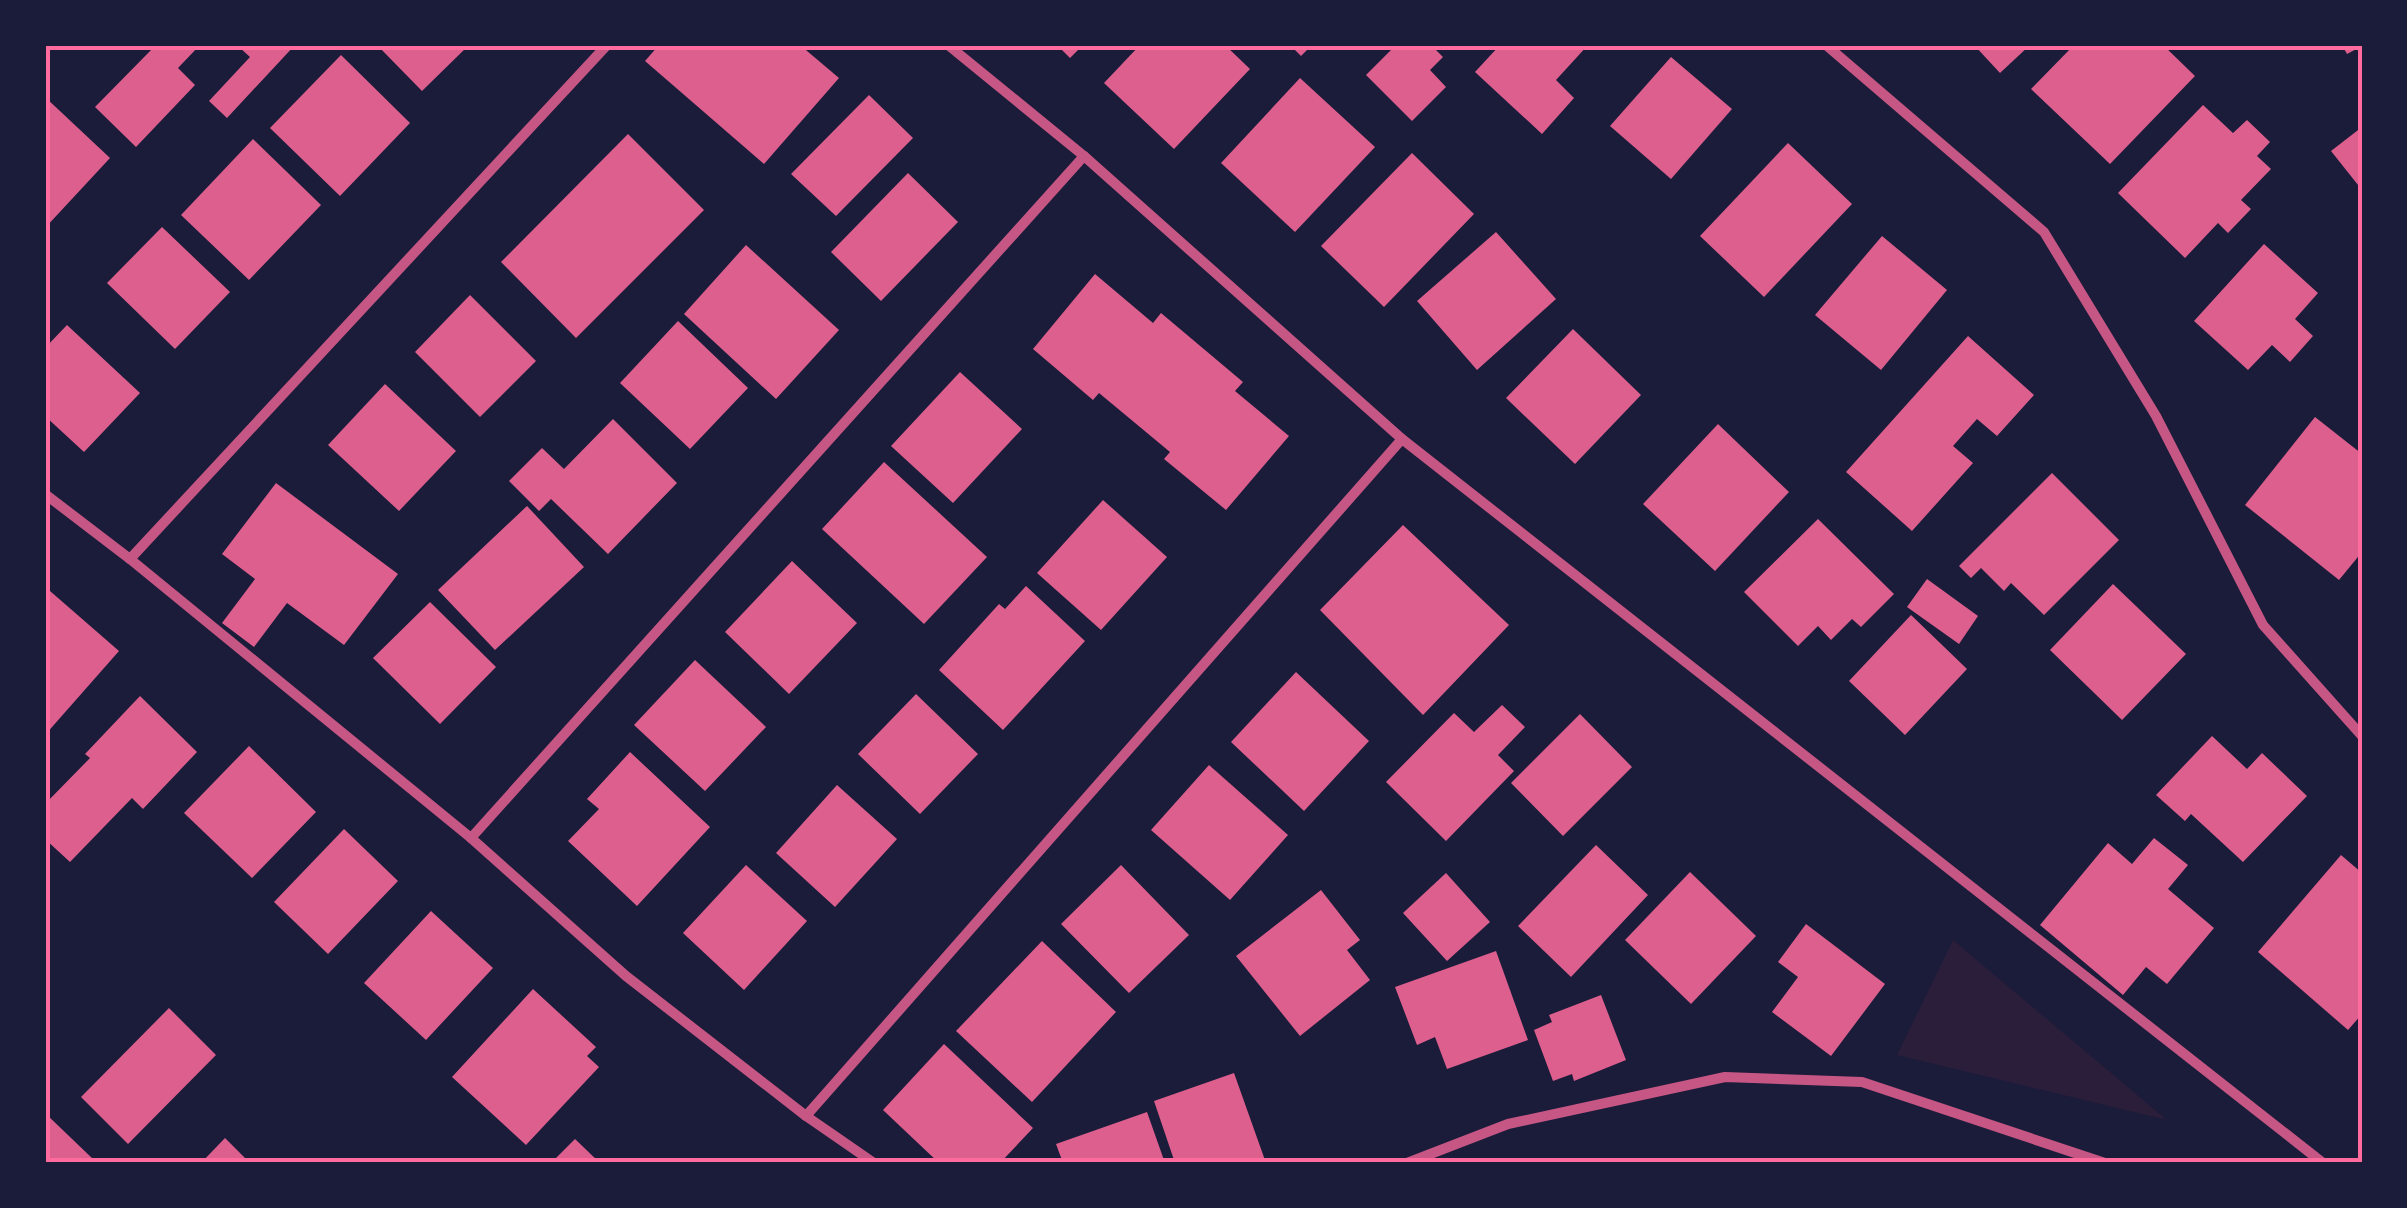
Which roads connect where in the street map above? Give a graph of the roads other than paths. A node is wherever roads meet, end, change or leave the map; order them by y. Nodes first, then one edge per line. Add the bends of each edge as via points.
1 (607, 45) edge
2 (948, 45) edge
3 (1826, 45) edge
4 (1084, 156) junction
5 (1402, 439) junction
6 (45, 494) edge
7 (130, 559) junction
8 (2362, 736) edge
9 (471, 838) junction
10 (806, 1116) junction
11 (874, 1163) edge
12 (1408, 1163) edge
13 (2105, 1163) edge
14 (2323, 1163) edge

1 - 7 street
2 - 4 street
3 - 8 street via 2044,232 2156,416 2262,625
4 - 5 street
4 - 9 street
5 - 10 street
5 - 14 street
6 - 7 street
7 - 9 street
9 - 10 street via 626,976
10 - 11 street
12 - 13 street via 1508,1124 1725,1078 1862,1082

